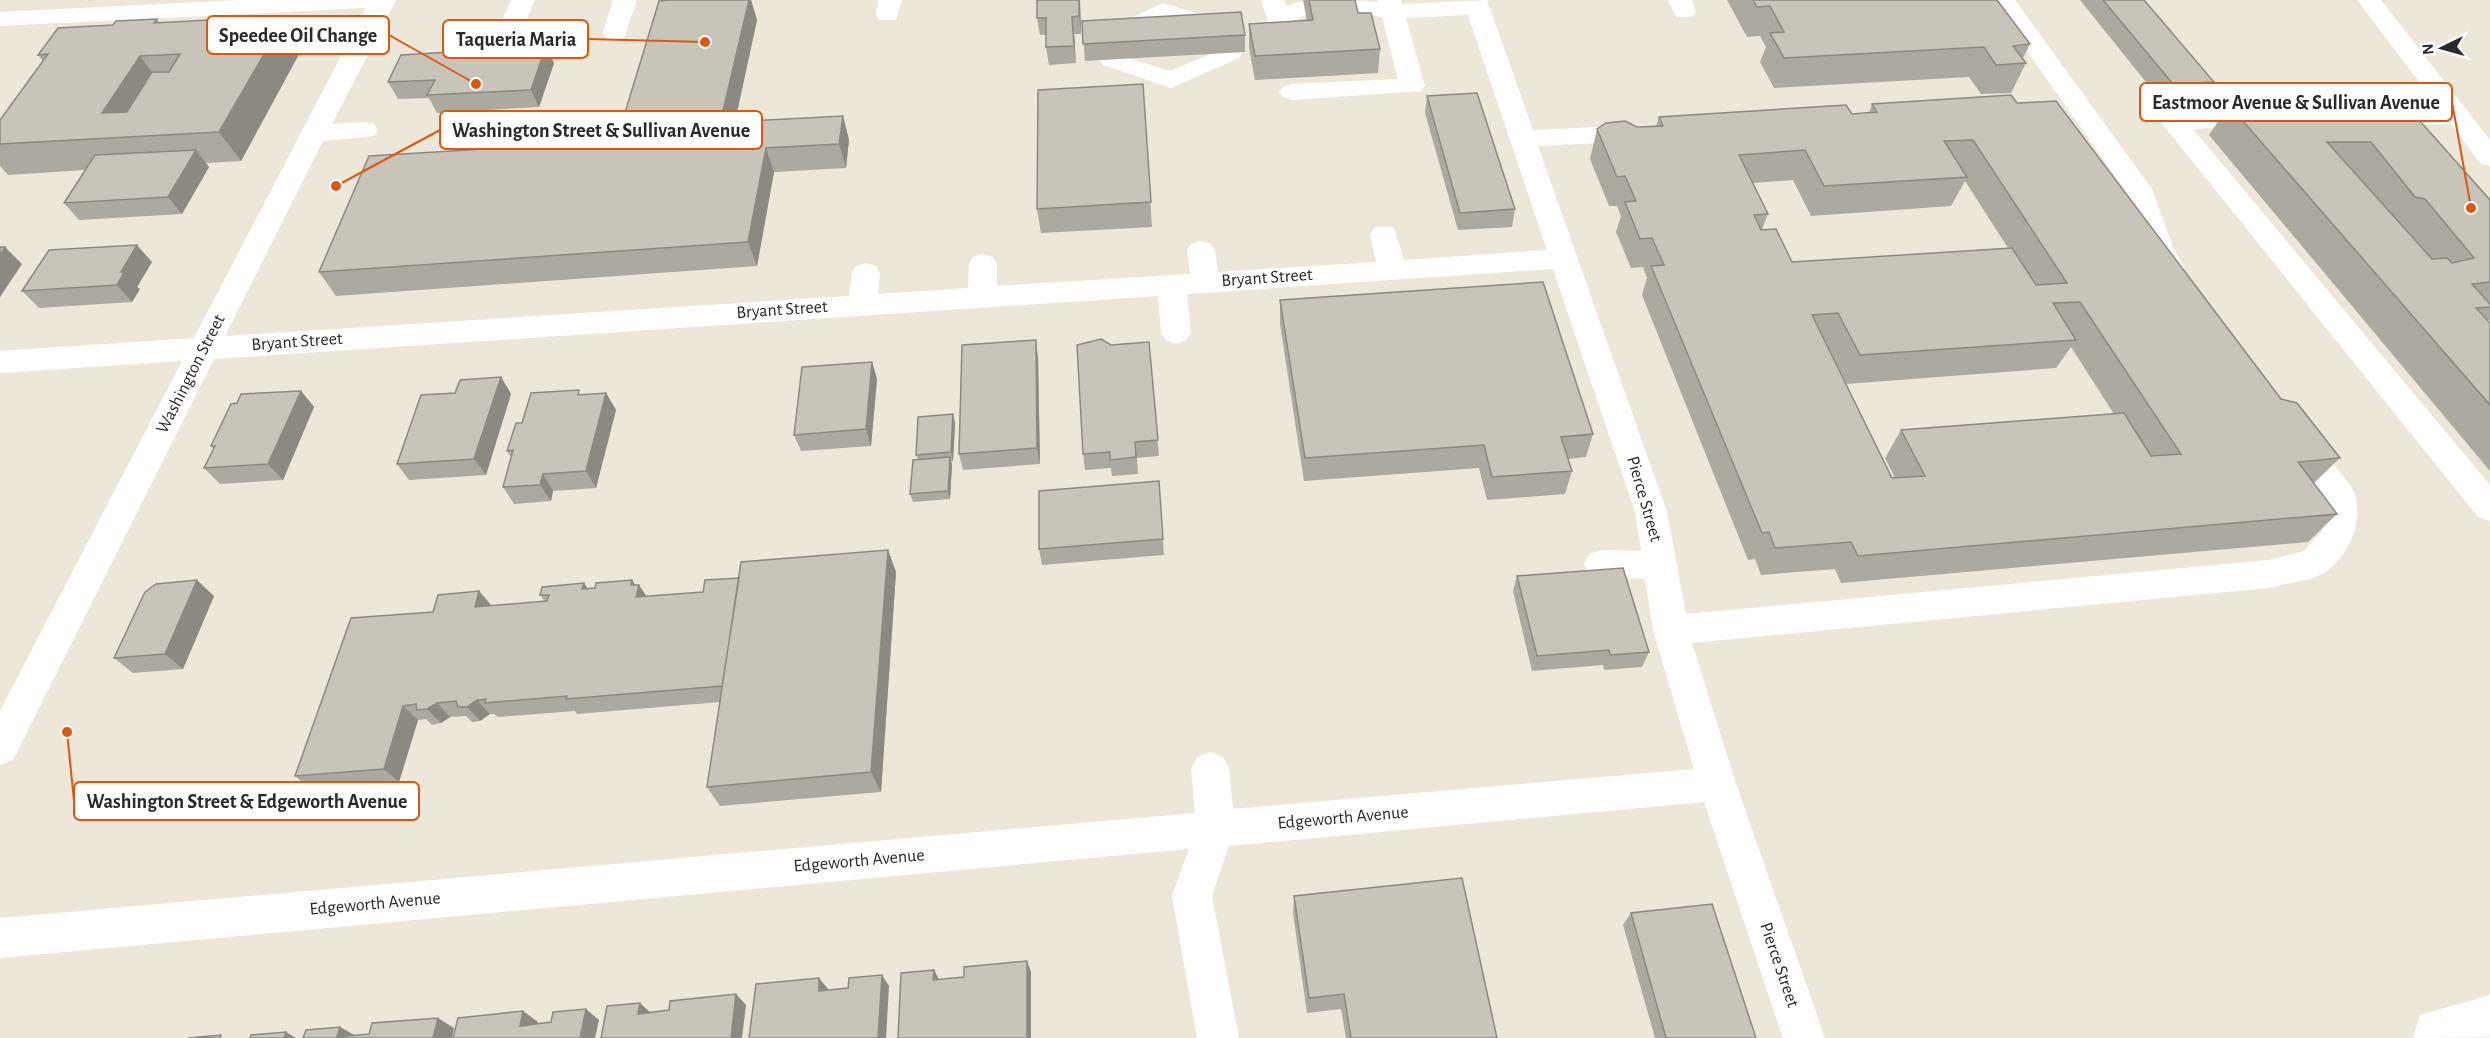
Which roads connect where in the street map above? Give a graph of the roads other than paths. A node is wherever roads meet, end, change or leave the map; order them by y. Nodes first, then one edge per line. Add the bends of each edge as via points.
1 (383, 0) edge
2 (523, 0) edge
3 (625, 0) edge
4 (2003, 0) edge
5 (2369, 2) edge
6 (1476, 3) edge
7 (1347, 4) edge
8 (1390, 6) edge
9 (1305, 7) dead end
10 (1275, 10) edge
11 (0, 19) edge
12 (1354, 29) edge
13 (1309, 31) edge
14 (615, 33) dead end
15 (1166, 36) edge
16 (506, 39) dead end
17 (1292, 92) dead end
18 (2456, 116) junction
19 (2350, 118) edge
20 (2291, 119) edge
21 (365, 130) dead end
22 (1666, 131) edge
23 (314, 133) junction
24 (1523, 139) junction
25 (2490, 158) edge
26 (1384, 235) dead end
27 (1201, 251) dead end
28 (1564, 259) junction
29 (983, 264) dead end
30 (1392, 270) junction
31 (866, 273) dead end
32 (1205, 282) junction
33 (1172, 285) junction
34 (2187, 296) edge
35 (982, 297) junction
36 (862, 305) junction
37 (1176, 333) dead end
38 (203, 348) junction
39 (0, 362) edge
40 (2278, 414) edge
41 (2490, 508) edge
42 (1601, 564) dead end
43 (1660, 566) junction
44 (1671, 630) junction
45 (0, 748) edge
46 (1210, 769) dead end
47 (1717, 784) junction
48 (1215, 829) junction
49 (0, 938) edge
50 (2490, 1016) edge
51 (1218, 1038) edge
52 (1804, 1038) edge
53 (2434, 1038) edge

1 - 11 street
1 - 23 street, Washington Street
2 - 16 street
3 - 14 street
4 - 34 street via 2069,110 2142,195 2159,247
5 - 18 street
6 - 8 street
6 - 24 street, Pierce Street via 1497,97
7 - 8 street
8 - 12 street
8 - 17 street via 1412,86
9 - 10 street
10 - 13 street
15 - 15 street via 1203,43
15 - 15 street via 1122,48
15 - 15 street via 1229,42
18 - 19 street
18 - 25 street
20 - 41 street via 2173,121
21 - 23 street
22 - 24 street
23 - 38 street, Washington Street
24 - 28 street, Pierce Street
26 - 30 street
27 - 32 street
28 - 30 street, Bryant Street
28 - 43 street, Pierce Street via 1651,512
29 - 35 street
30 - 32 street, Bryant Street
31 - 36 street
32 - 33 street, Bryant Street
33 - 35 street, Bryant Street
33 - 37 street
35 - 36 street, Bryant Street
36 - 38 street, Bryant Street
38 - 39 street, Bryant Street
38 - 45 street, Washington Street
40 - 44 street via 2340,497 2338,536 2315,562 2269,574
42 - 43 street
43 - 44 street, Pierce Street
44 - 47 street, Pierce Street
46 - 48 street
47 - 48 street, Edgeworth Avenue
47 - 52 street, Pierce Street
48 - 49 street, Edgeworth Avenue
48 - 51 street via 1192,896
50 - 53 street via 2435,1030

